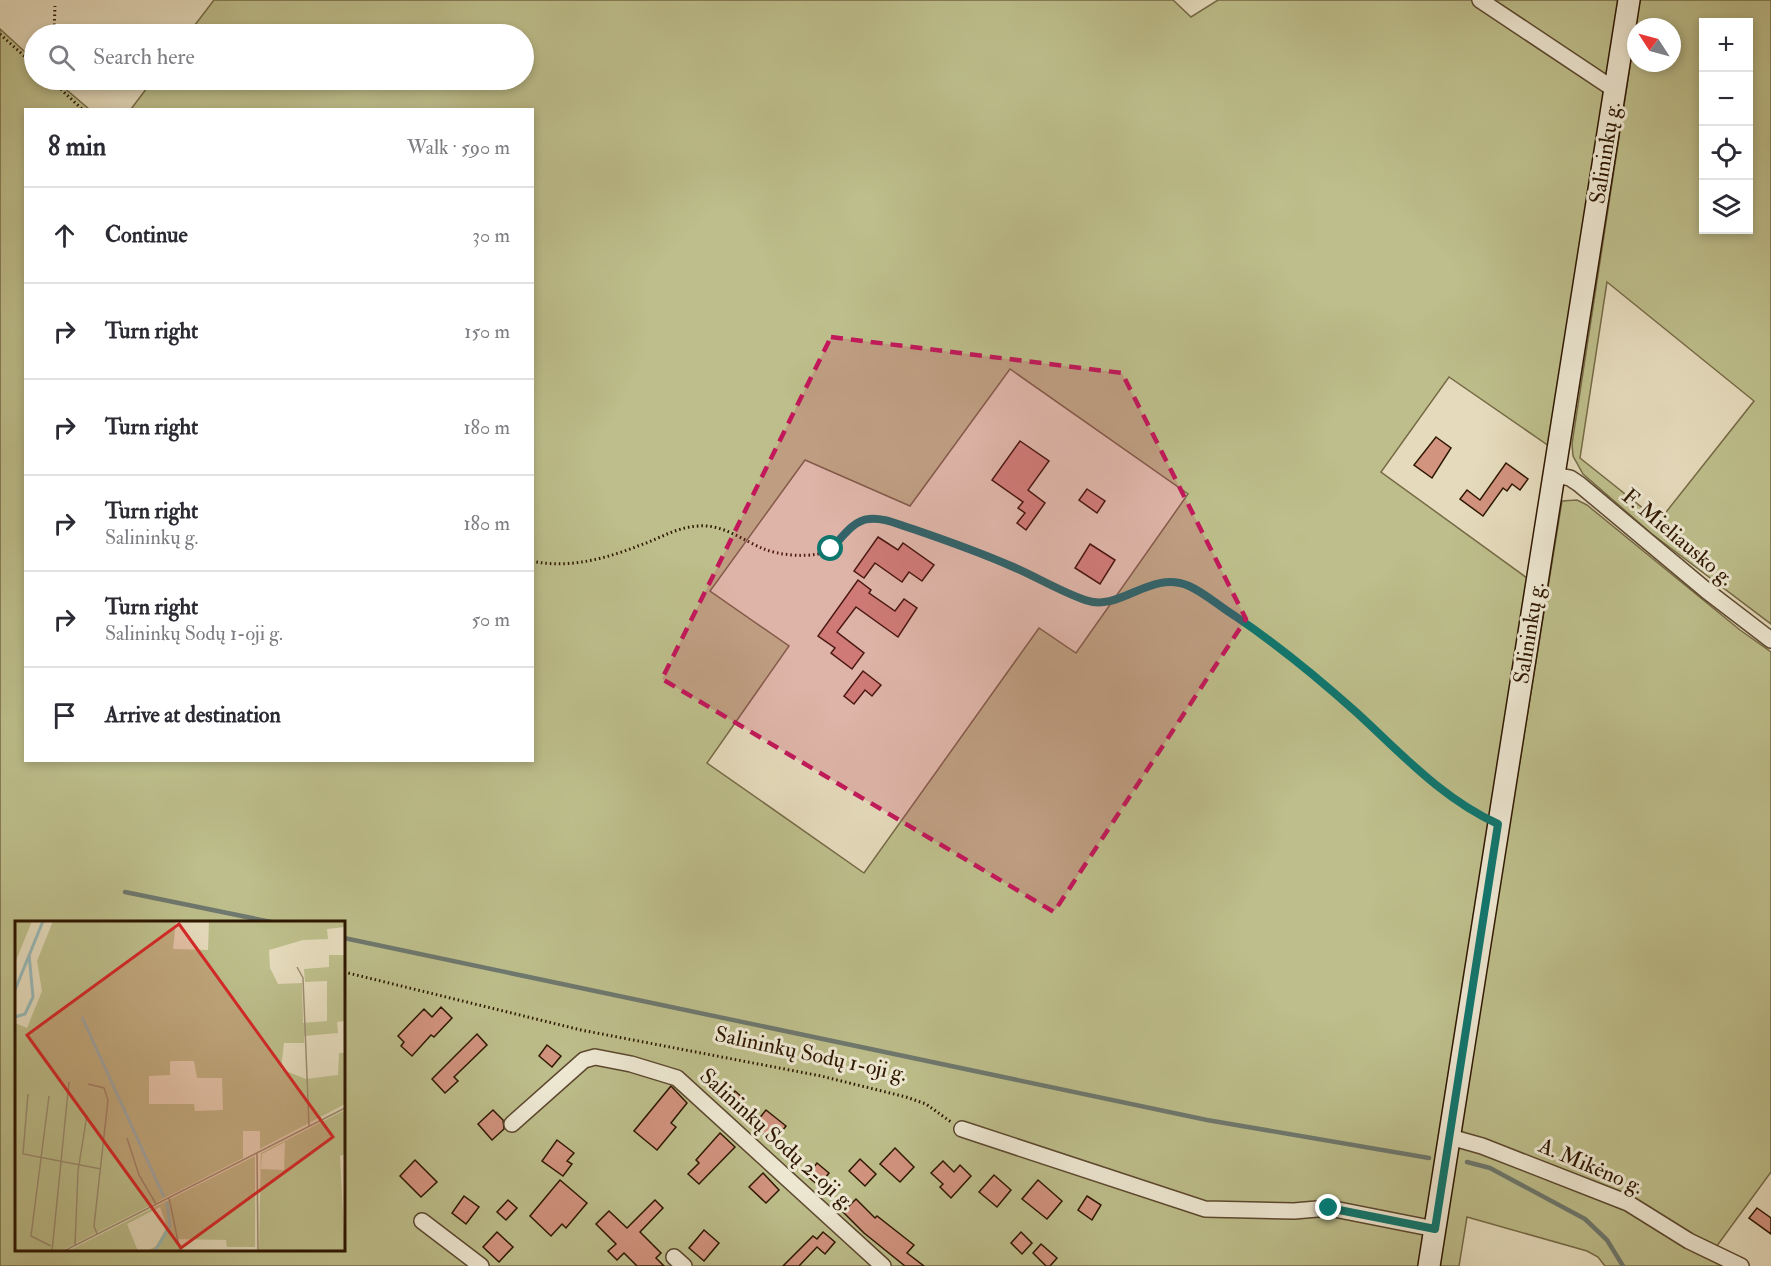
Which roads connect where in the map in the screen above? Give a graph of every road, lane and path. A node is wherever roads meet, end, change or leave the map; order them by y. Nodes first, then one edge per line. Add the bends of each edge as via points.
1 (1480, 0) edge
2 (1629, 0) edge
3 (55, 6) dead end
4 (54, 24) edge
5 (0, 34) edge
6 (24, 56) edge
7 (63, 90) edge
8 (1614, 90) junction
9 (81, 108) edge
10 (1554, 475) junction
11 (534, 561) edge
12 (1771, 639) edge
13 (1498, 824) junction
14 (345, 972) edge
15 (512, 1124) dead end
16 (962, 1129) joint
17 (1450, 1137) junction
18 (422, 1221) dead end
19 (1435, 1229) junction
20 (481, 1266) edge
21 (883, 1266) edge
22 (1429, 1266) edge
23 (1741, 1266) edge

1 - 8 street
2 - 8 main road, Salininkų g.
3 - 4 path
5 - 6 path
7 - 9 path
8 - 10 main road, Salininkų g.
10 - 12 street, F. Mieliausko g. via 1579,484 1698,584
10 - 13 main road, Salininkų g.
11 - 13 path via 546,564 598,559 674,530 701,525 735,533 766,550 819,554 831,549 855,524 880,519 1010,565 1087,602 1116,601 1167,582 1189,586 1278,646 1449,796
13 - 17 main road, Salininkų g.
14 - 16 path, Salininkų Sodų 1-oji g. via 581,1030 895,1094 926,1104
15 - 21 street, Salininkų Sodų 2-oji g. via 584,1060 595,1057 677,1078
16 - 19 street via 1205,1209 1329,1208
17 - 19 main road, Salininkų g.
17 - 23 street, A. Mikėno g. via 1628,1203 1689,1242
18 - 20 street
19 - 22 main road, Salininkų g.

